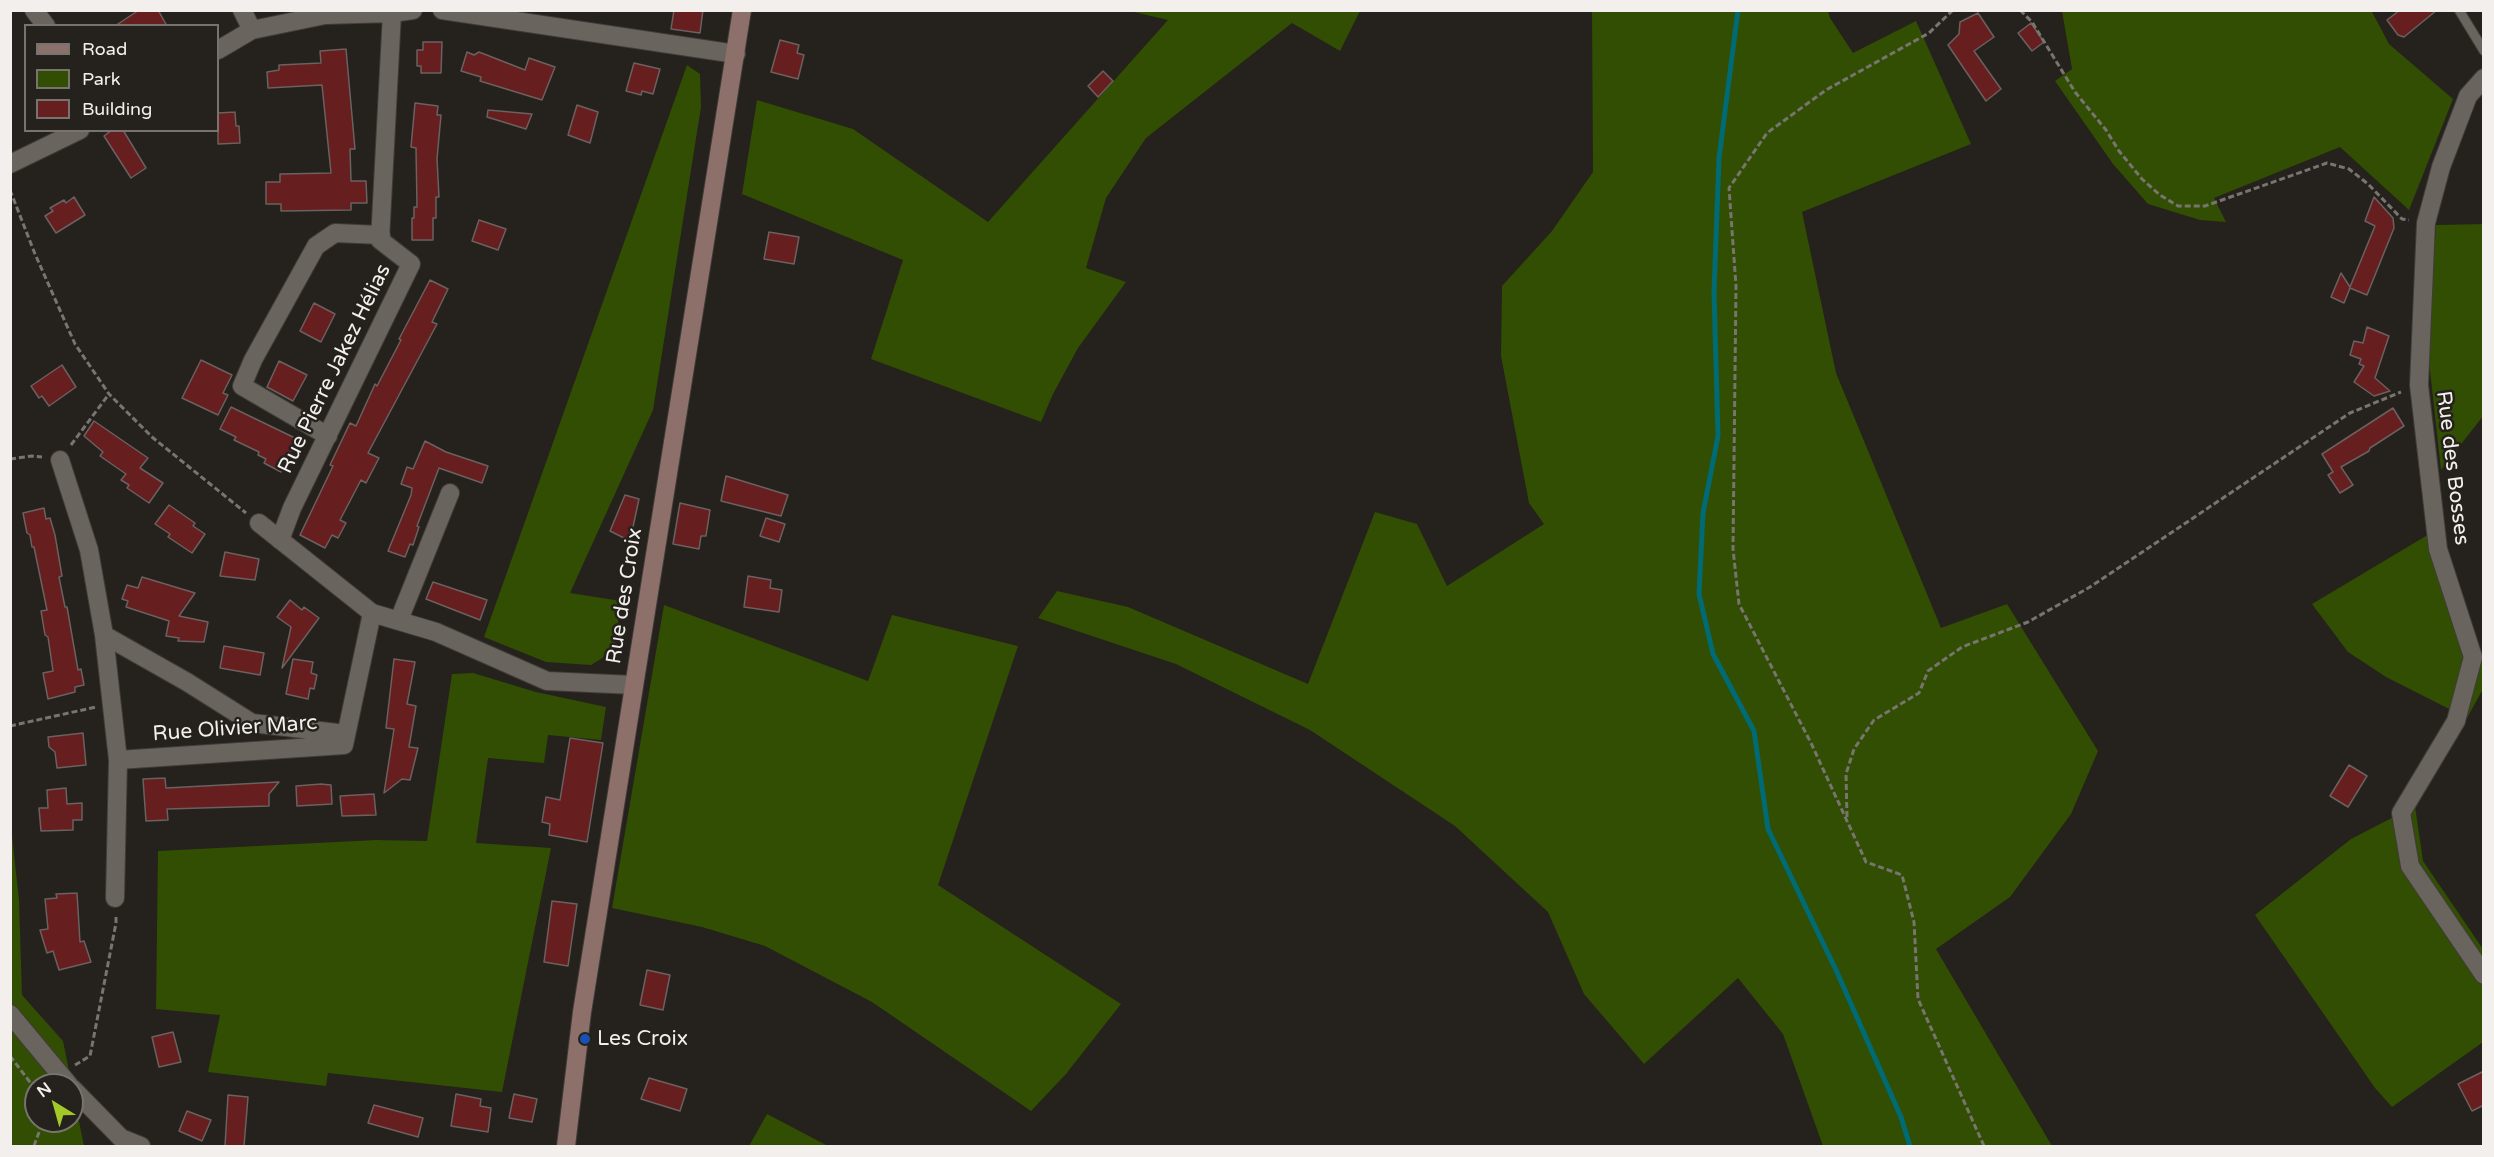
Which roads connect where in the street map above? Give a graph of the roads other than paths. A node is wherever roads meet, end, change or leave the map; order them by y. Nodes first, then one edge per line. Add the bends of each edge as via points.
1 (34, 10) edge
2 (242, 10) edge
3 (413, 10) edge
4 (442, 10) edge
5 (742, 10) edge
6 (2459, 10) edge
7 (382, 12) edge
8 (44, 24) edge
9 (252, 30) junction
10 (219, 50) edge
11 (2484, 51) edge
12 (736, 54) junction
13 (2484, 78) edge
14 (76, 132) edge
15 (10, 164) edge
16 (381, 235) junction
17 (328, 436) junction
18 (60, 460) road end
19 (450, 493) dead end
20 (259, 523) road end
21 (280, 540) junction
22 (372, 613) junction
23 (399, 620) junction
24 (104, 634) junction
25 (634, 685) junction
26 (252, 723) junction
27 (345, 739) junction
28 (251, 751) junction
29 (118, 760) junction
30 (115, 898) road end
31 (2484, 975) edge
32 (10, 1014) edge
33 (59, 1073) edge
34 (84, 1100) edge
35 (141, 1146) edge
36 (566, 1146) edge

1 - 8 street
2 - 9 street
3 - 7 street
4 - 12 street
5 - 12 main road, Rue des Croix
6 - 11 lane
7 - 9 street via 324,15
7 - 16 street, Rue Pierre Jakez Hélias
9 - 10 street
12 - 25 main road, Rue des Croix
13 - 31 street, Rue des Bosses via 2468,96 2441,167 2426,224 2419,385 2438,549 2473,657 2456,721 2401,813 2410,866
14 - 15 street
16 - 17 street, Rue Pierre Jakez Hélias via 380,240 411,264
16 - 17 street via 335,233 315,246 242,386
17 - 21 street, Rue Pierre Jakez Hélias
18 - 24 street via 89,550
19 - 23 street
20 - 21 street
21 - 22 street
22 - 23 street
22 - 27 street, Rue Olivier Marc
23 - 25 street via 483,651 547,681
24 - 26 street, Rue Olivier Marc
24 - 29 street
25 - 36 main road, Rue des Croix via 582,1012
26 - 27 street, Rue Olivier Marc
26 - 28 street
27 - 28 street, Rue Olivier Marc
28 - 29 street, Rue Olivier Marc
29 - 30 street
32 - 33 street
34 - 35 street via 121,1138

